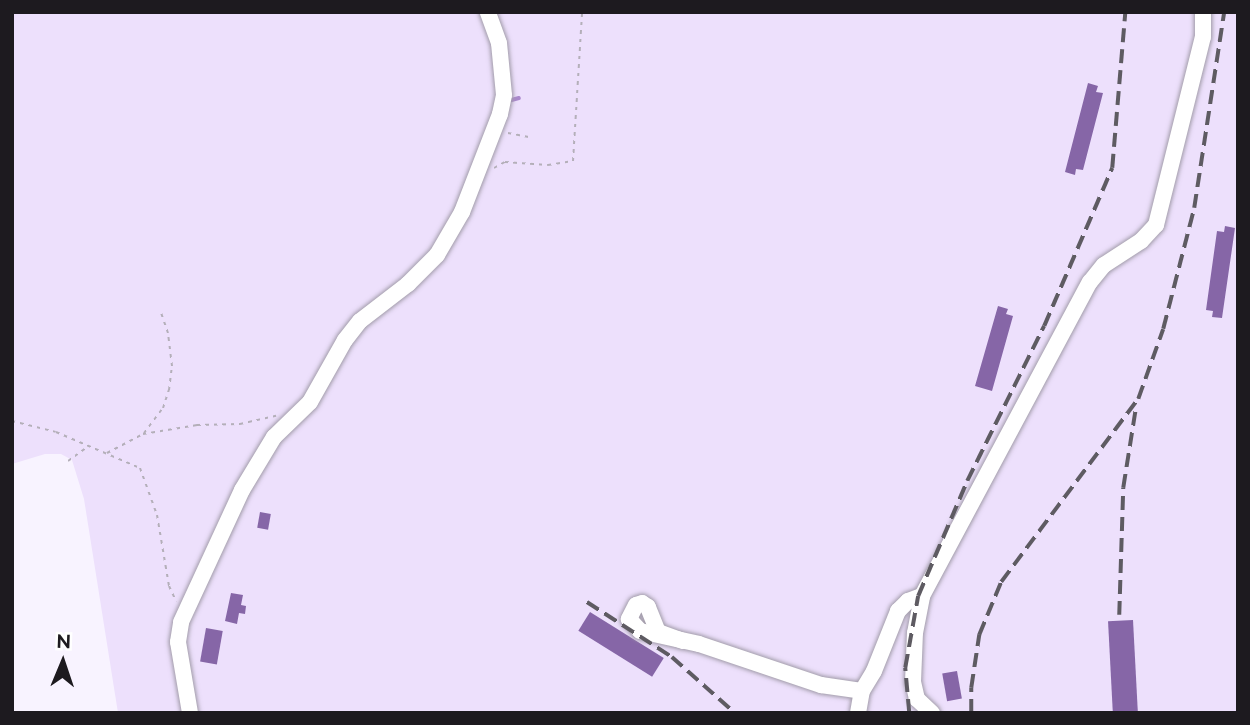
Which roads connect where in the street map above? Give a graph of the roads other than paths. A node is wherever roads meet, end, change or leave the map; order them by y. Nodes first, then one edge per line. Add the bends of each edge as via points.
1 (488, 12) edge
2 (1203, 12) edge
3 (922, 596) junction
4 (683, 640) dead end
5 (862, 691) junction
6 (191, 713) edge
7 (858, 713) edge
8 (932, 713) edge

1 - 6 lane via 499,43 500,114 461,212 437,254 408,284 360,321 345,340 310,402 263,452 242,490 172,642
2 - 3 lane via 1203,37 1156,225 1141,242 1104,265 1090,282
3 - 5 lane via 898,611
3 - 8 lane via 913,682 917,699
4 - 5 lane via 821,685
5 - 7 lane

